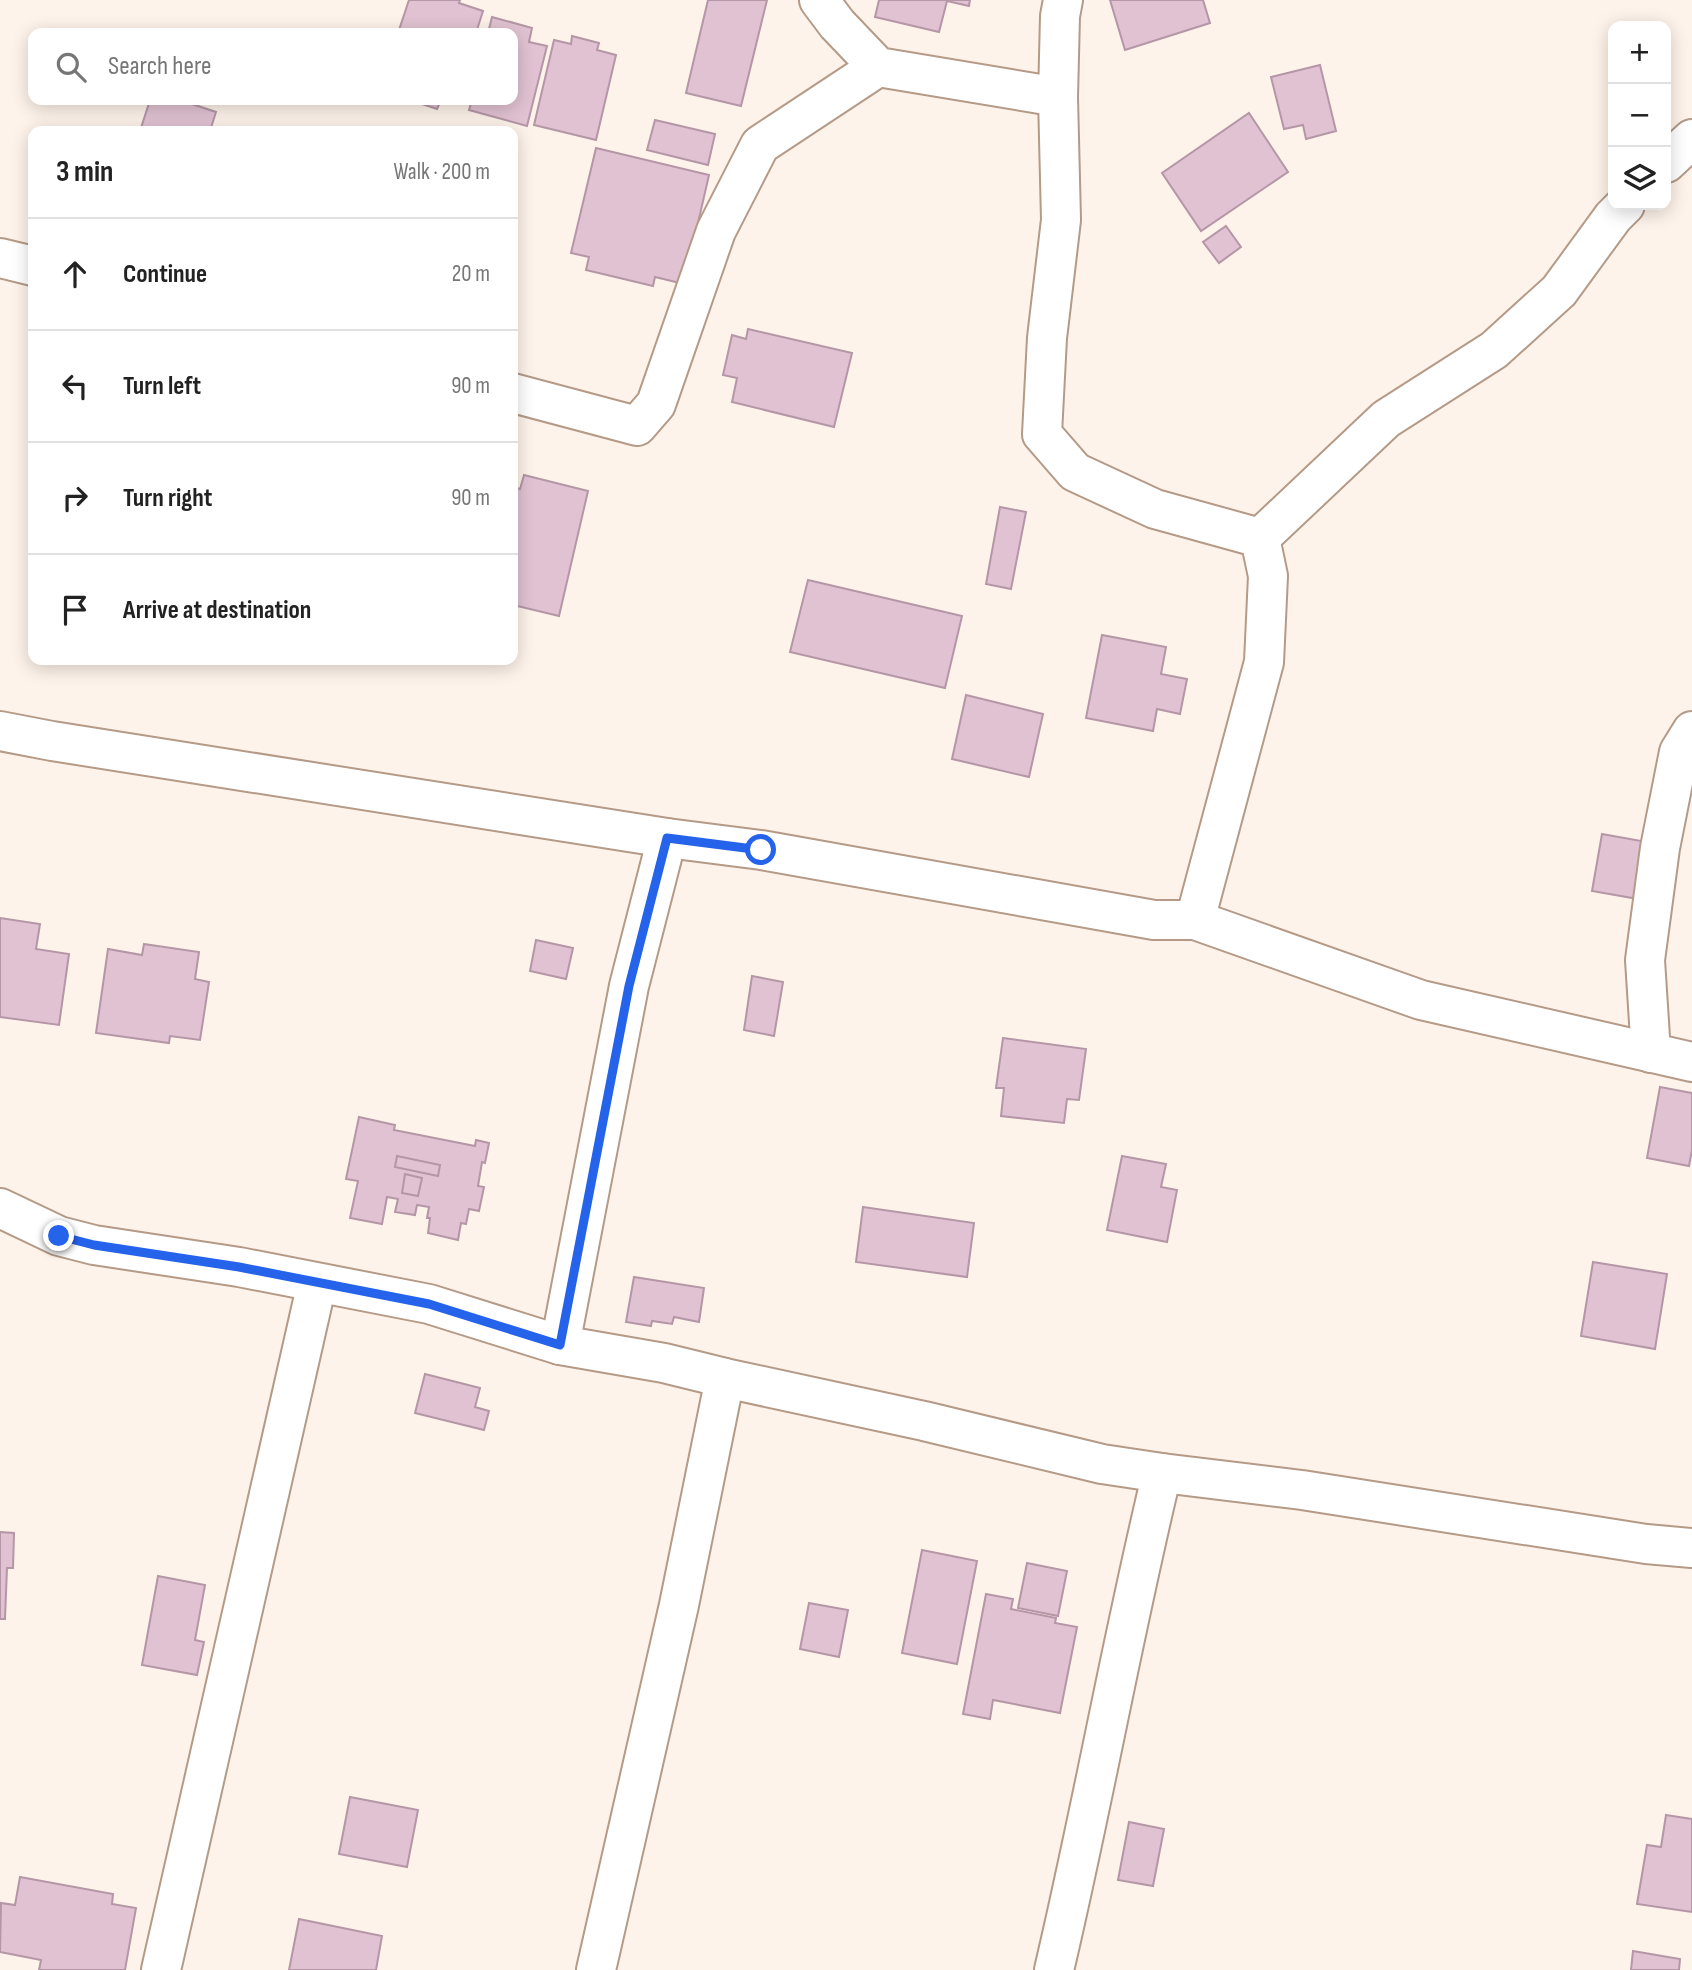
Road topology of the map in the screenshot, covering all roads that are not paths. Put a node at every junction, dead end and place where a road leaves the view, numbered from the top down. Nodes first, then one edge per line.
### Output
1 (819, 0) edge
2 (1063, 0) edge
3 (878, 67) junction
4 (1058, 97) junction
5 (1692, 139) edge
6 (1671, 158) edge
7 (1620, 210) edge
8 (0, 258) edge
9 (28, 265) edge
10 (518, 394) edge
11 (1260, 538) junction
12 (0, 731) edge
13 (1692, 731) edge
14 (667, 838) junction
15 (1195, 920) junction
16 (1651, 1053) junction
17 (1692, 1062) edge
18 (0, 1208) edge
19 (317, 1283) junction
20 (560, 1345) junction
21 (725, 1378) junction
22 (1162, 1473) junction
23 (1692, 1548) edge
24 (161, 1970) edge
25 (596, 1970) edge
26 (1054, 1970) edge

1 - 3 street
2 - 4 street
3 - 4 street
3 - 10 street
4 - 11 street
5 - 6 street
7 - 11 street
8 - 9 street
11 - 15 street
12 - 14 street
13 - 16 street
14 - 15 street
14 - 20 street
15 - 16 street
16 - 17 street
18 - 19 street
19 - 20 street
19 - 24 street
20 - 21 street
21 - 22 street
21 - 25 street
22 - 23 street
22 - 26 street

